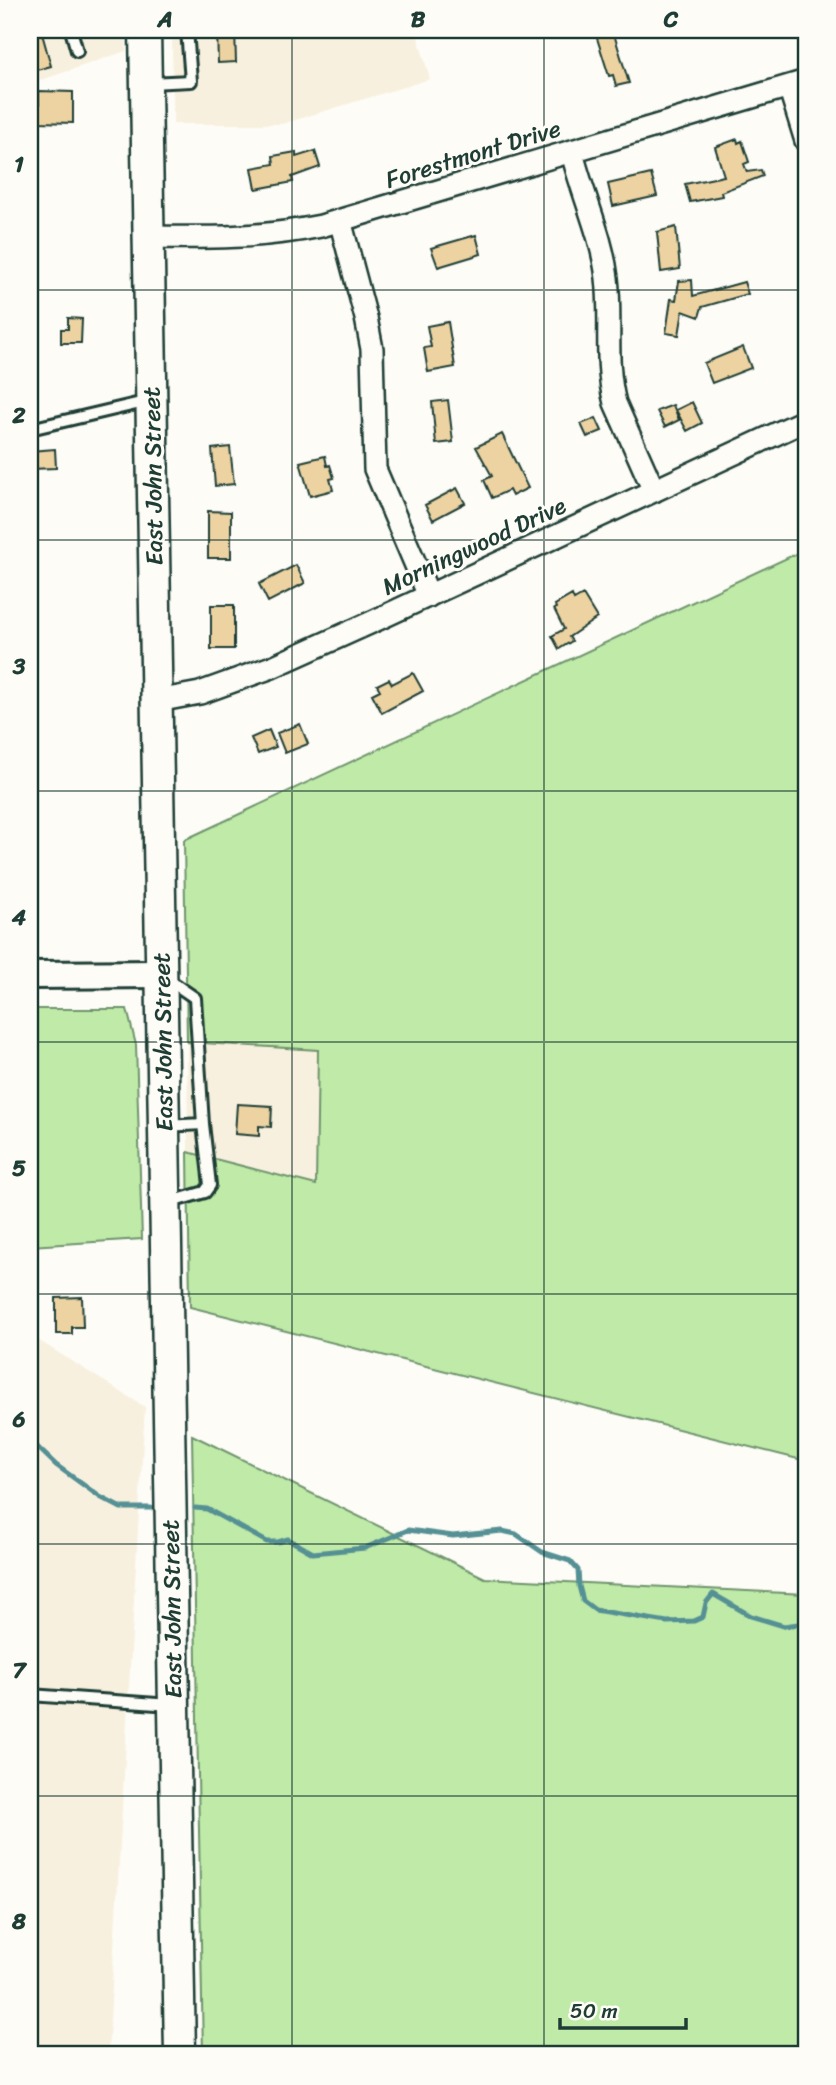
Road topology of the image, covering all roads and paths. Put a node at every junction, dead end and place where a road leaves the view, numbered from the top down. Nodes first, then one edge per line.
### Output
1 (71, 30) edge
2 (145, 30) edge
3 (187, 30) edge
4 (78, 51) dead end
5 (146, 83) junction
6 (798, 83) edge
7 (806, 141) edge
8 (572, 152) junction
9 (340, 220) junction
10 (149, 237) junction
11 (152, 400) junction
12 (806, 420) edge
13 (30, 429) edge
14 (653, 491) junction
15 (429, 596) junction
16 (157, 701) junction
17 (161, 974) junction
18 (30, 975) edge
19 (203, 1124) junction
20 (165, 1126) junction
21 (165, 1204) junction
22 (30, 1695) edge
23 (174, 1705) junction
24 (180, 2055) edge

1 - 4 lane
2 - 5 main road, East John Street
3 - 5 lane
5 - 10 main road, East John Street
6 - 7 street
6 - 8 street, Forestmont Drive
8 - 9 street, Forestmont Drive
8 - 14 street
9 - 10 street, Forestmont Drive
9 - 15 street
10 - 11 main road, East John Street
11 - 13 lane
11 - 16 main road, East John Street
12 - 14 street, Morningwood Drive
14 - 15 street, Morningwood Drive
15 - 16 street, Morningwood Drive
16 - 17 main road, East John Street
17 - 18 street
17 - 19 lane
17 - 20 main road, East John Street
19 - 20 lane
19 - 21 lane
20 - 21 main road, East John Street
21 - 23 main road, East John Street
22 - 23 lane
23 - 24 main road, East John Street

